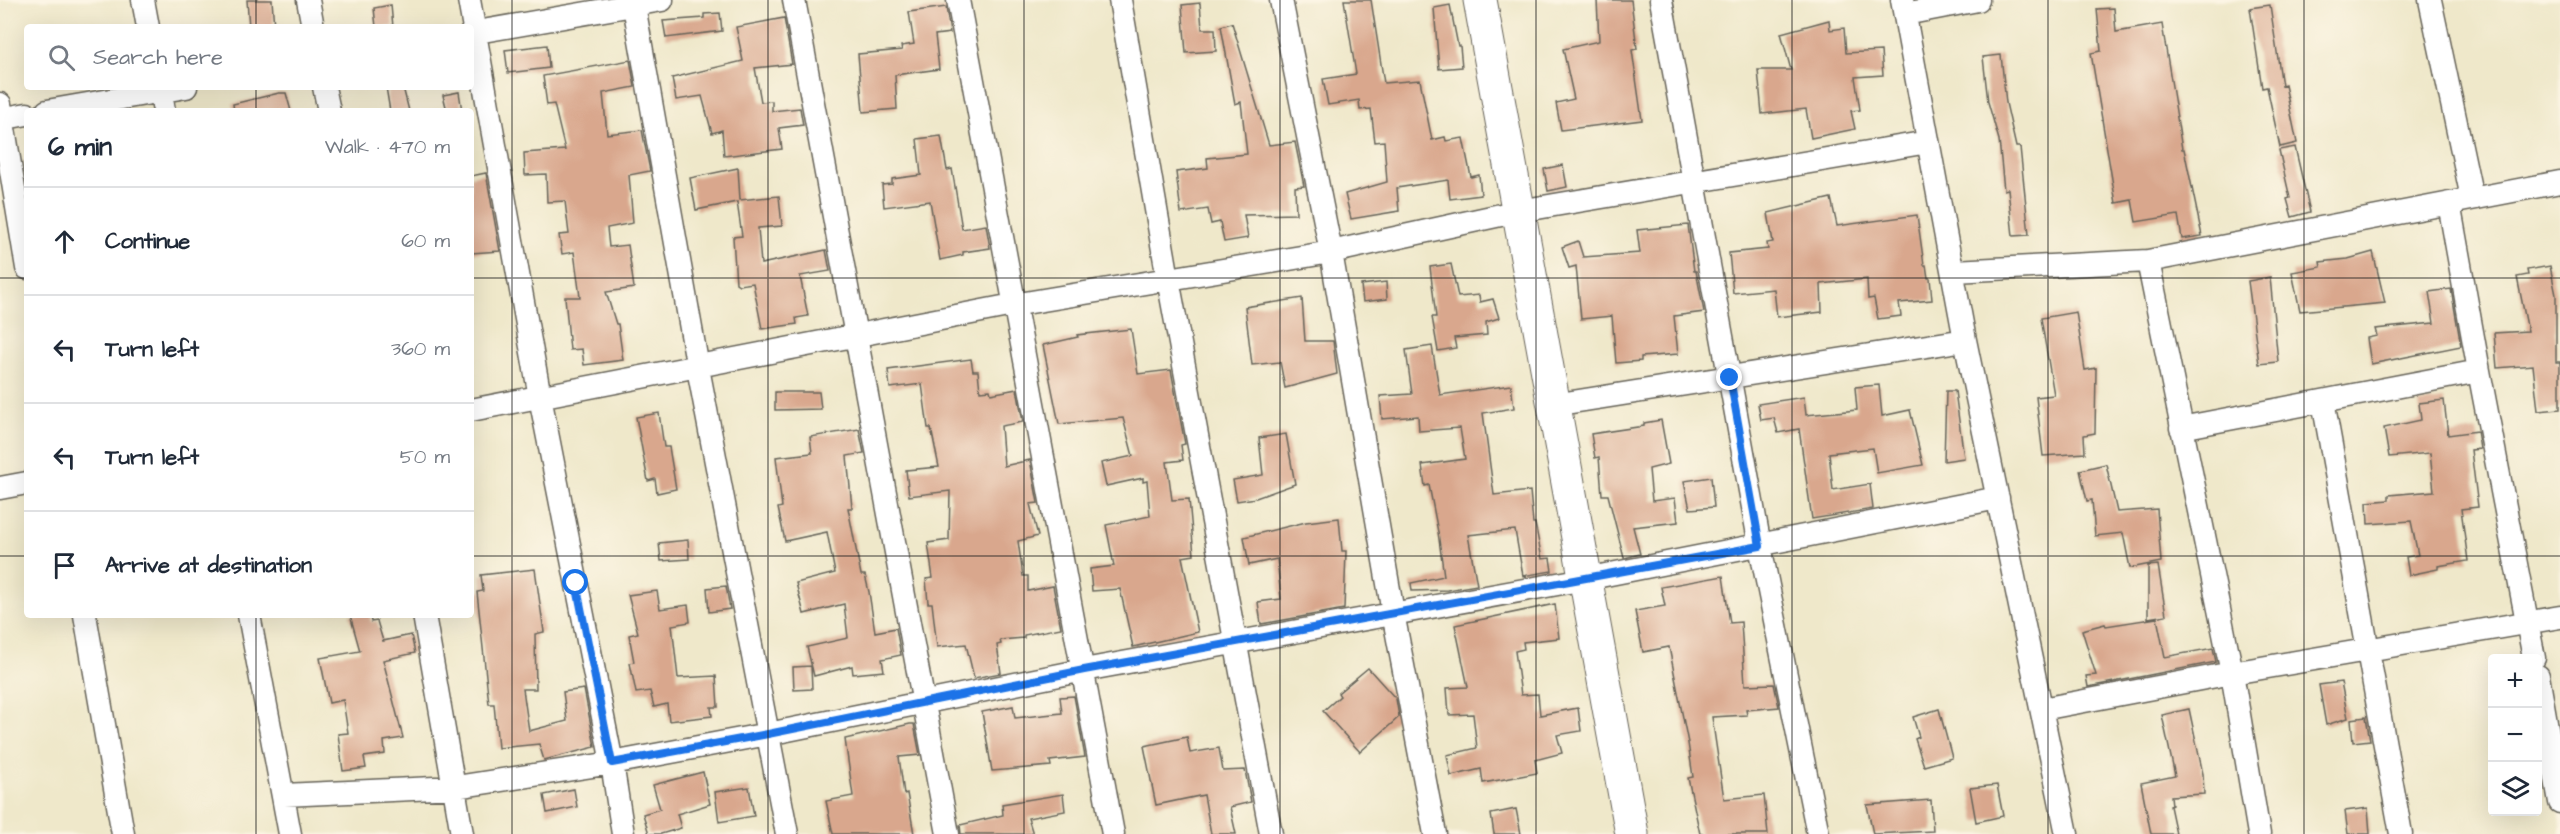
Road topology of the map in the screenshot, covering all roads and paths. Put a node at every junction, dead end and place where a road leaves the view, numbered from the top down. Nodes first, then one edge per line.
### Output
1 (143, 0) edge
2 (308, 0) edge
3 (469, 0) edge
4 (662, 0) edge
5 (794, 0) edge
6 (958, 0) edge
7 (1120, 0) edge
8 (1281, 0) edge
9 (1480, 0) edge
10 (1661, 0) edge
11 (1978, 0) edge
12 (2430, 0) edge
13 (634, 3) edge
14 (1903, 7) edge
15 (147, 24) edge
16 (312, 24) edge
17 (472, 24) edge
18 (474, 33) edge
19 (474, 38) edge
20 (178, 90) edge
21 (325, 90) edge
22 (162, 96) edge
23 (70, 108) edge
24 (328, 108) edge
25 (1, 114) edge
26 (24, 114) edge
27 (1928, 142) junction
28 (1695, 180) junction
29 (2560, 183) edge
30 (2472, 198) junction
31 (2449, 203) junction
32 (1519, 211) junction
33 (24, 250) edge
34 (1331, 252) junction
35 (2148, 261) junction
36 (1954, 271) junction
37 (1168, 279) junction
38 (1013, 305) junction
39 (855, 337) junction
40 (1965, 340) junction
41 (698, 368) junction
42 (2479, 371) junction
43 (1730, 378) junction
44 (540, 397) junction
45 (2322, 401) junction
46 (1553, 405) junction
47 (474, 410) edge
48 (2181, 428) junction
49 (24, 484) edge
50 (0, 488) edge
51 (1998, 498) junction
52 (1760, 546) junction
53 (1585, 579) junction
54 (1392, 613) junction
55 (2560, 617) edge
56 (86, 618) edge
57 (250, 618) edge
58 (425, 618) edge
59 (2528, 623) junction
60 (1237, 642) junction
61 (2370, 651) junction
62 (2533, 654) edge
63 (1084, 670) junction
64 (2232, 673) junction
65 (2542, 699) edge
66 (925, 701) junction
67 (2042, 710) junction
68 (768, 734) junction
69 (612, 763) junction
70 (456, 787) junction
71 (284, 795) junction
72 (2560, 802) edge
73 (123, 834) edge
74 (290, 834) edge
75 (462, 834) edge
76 (623, 834) edge
77 (787, 834) edge
78 (948, 834) edge
79 (1113, 834) edge
80 (1272, 834) edge
81 (1435, 834) edge
82 (1632, 834) edge
83 (1818, 834) edge
84 (2067, 834) edge
85 (2259, 834) edge
86 (2401, 834) edge

1 - 15 street
2 - 16 street
3 - 17 street
4 - 13 street
5 - 39 street
6 - 38 street
7 - 37 street
8 - 34 street
9 - 32 main road
10 - 28 street
11 - 14 street
12 - 30 street
13 - 18 street
13 - 41 street
14 - 27 street
19 - 44 street
20 - 22 street
21 - 24 street
22 - 23 street
25 - 26 street
25 - 33 street
27 - 28 street
27 - 36 street
28 - 32 street
28 - 43 street
29 - 30 street
30 - 31 street
31 - 35 street
31 - 42 street
32 - 34 street
32 - 46 main road
34 - 37 street
34 - 54 street
35 - 36 street
35 - 48 street
36 - 40 street
37 - 38 street
37 - 60 street
38 - 39 street
38 - 63 street
39 - 41 street
39 - 66 street
40 - 43 street
40 - 51 street
41 - 44 street
41 - 68 street
42 - 45 street
42 - 59 street
43 - 46 street
43 - 52 street
44 - 47 street
44 - 69 street
45 - 48 street
45 - 61 street
46 - 53 main road
48 - 64 street
49 - 50 street
51 - 52 street
51 - 67 street
52 - 53 street
52 - 83 street
53 - 54 street
53 - 82 main road
54 - 60 street
54 - 81 street
55 - 59 street
56 - 73 street
57 - 71 street
58 - 70 street
59 - 61 street
59 - 62 street
60 - 63 street
60 - 80 street
61 - 64 street
61 - 86 street
63 - 66 street
63 - 79 street
64 - 67 street
64 - 85 street
65 - 72 street
66 - 68 street
66 - 78 street
67 - 84 street
68 - 69 street
68 - 77 street
69 - 70 street
69 - 76 street
70 - 71 street
70 - 75 street
71 - 74 street

